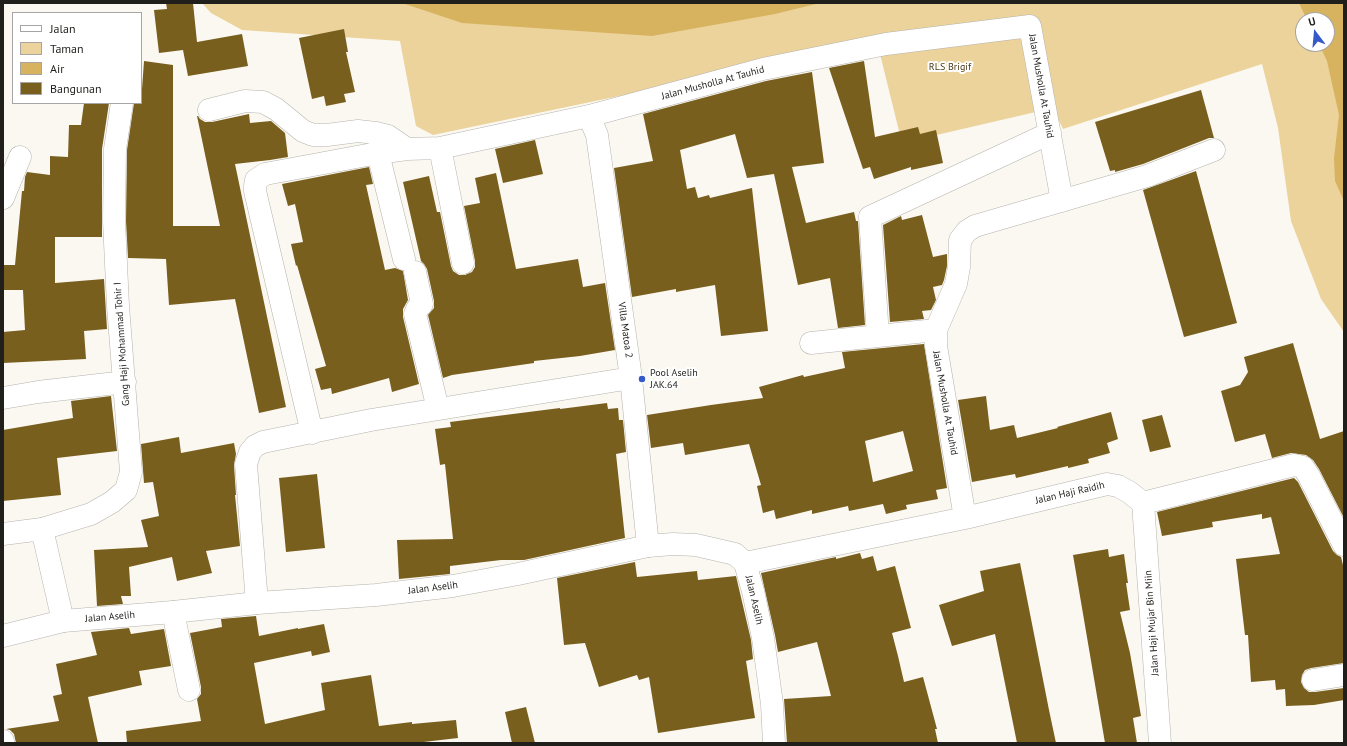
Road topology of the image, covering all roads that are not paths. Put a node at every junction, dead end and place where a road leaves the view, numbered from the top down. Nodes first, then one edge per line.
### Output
1 (122, 104) edge
2 (209, 110) dead end
3 (589, 116) junction
4 (1050, 133) junction
5 (440, 148) junction
6 (407, 149) junction
7 (1214, 150) dead end
8 (378, 153) junction
9 (20, 157) dead end
10 (3, 198) edge
11 (1062, 201) junction
12 (463, 263) dead end
13 (936, 330) junction
14 (878, 336) junction
15 (811, 343) dead end
16 (631, 378) junction
17 (125, 382) junction
18 (3, 398) edge
19 (438, 410) junction
20 (312, 433) junction
21 (1143, 503) junction
22 (965, 518) junction
23 (42, 529) junction
24 (3, 534) edge
25 (1344, 545) edge
26 (648, 546) junction
27 (745, 563) junction
28 (257, 603) junction
29 (172, 612) junction
30 (63, 621) junction
31 (3, 636) edge
32 (1344, 675) edge
33 (1313, 680) dead end
34 (189, 690) dead end
35 (774, 743) edge
36 (1160, 743) edge

1 - 17 street, Gang Haji Mohammad Tohir I
2 - 6 street
3 - 4 street, Jalan Musholla At Tauhid
3 - 5 street
3 - 16 street, Villa Matoa 2
4 - 11 street, Jalan Musholla At Tauhid
4 - 14 street
5 - 6 street
5 - 12 street
6 - 8 street
7 - 11 street
8 - 19 street
8 - 20 street
9 - 10 street
11 - 13 street, Jalan Musholla At Tauhid
13 - 14 street
13 - 22 street, Jalan Musholla At Tauhid
14 - 15 street
16 - 19 street
16 - 26 street, Villa Matoa 2
17 - 18 street
17 - 23 street, Gang Haji Mohammad Tohir I
19 - 20 street
20 - 28 street
21 - 22 street, Jalan Haji Raidih
21 - 25 street
21 - 36 street, Jalan Haji Mujar Bin Miin
22 - 27 street, Jalan Haji Raidih
23 - 24 street
23 - 30 street
26 - 27 street, Jalan Aselih
26 - 28 street, Jalan Aselih
27 - 35 street, Jalan Aselih
28 - 29 street, Jalan Aselih
29 - 30 street, Jalan Aselih
29 - 34 street
30 - 31 street, Jalan Aselih
32 - 33 street

